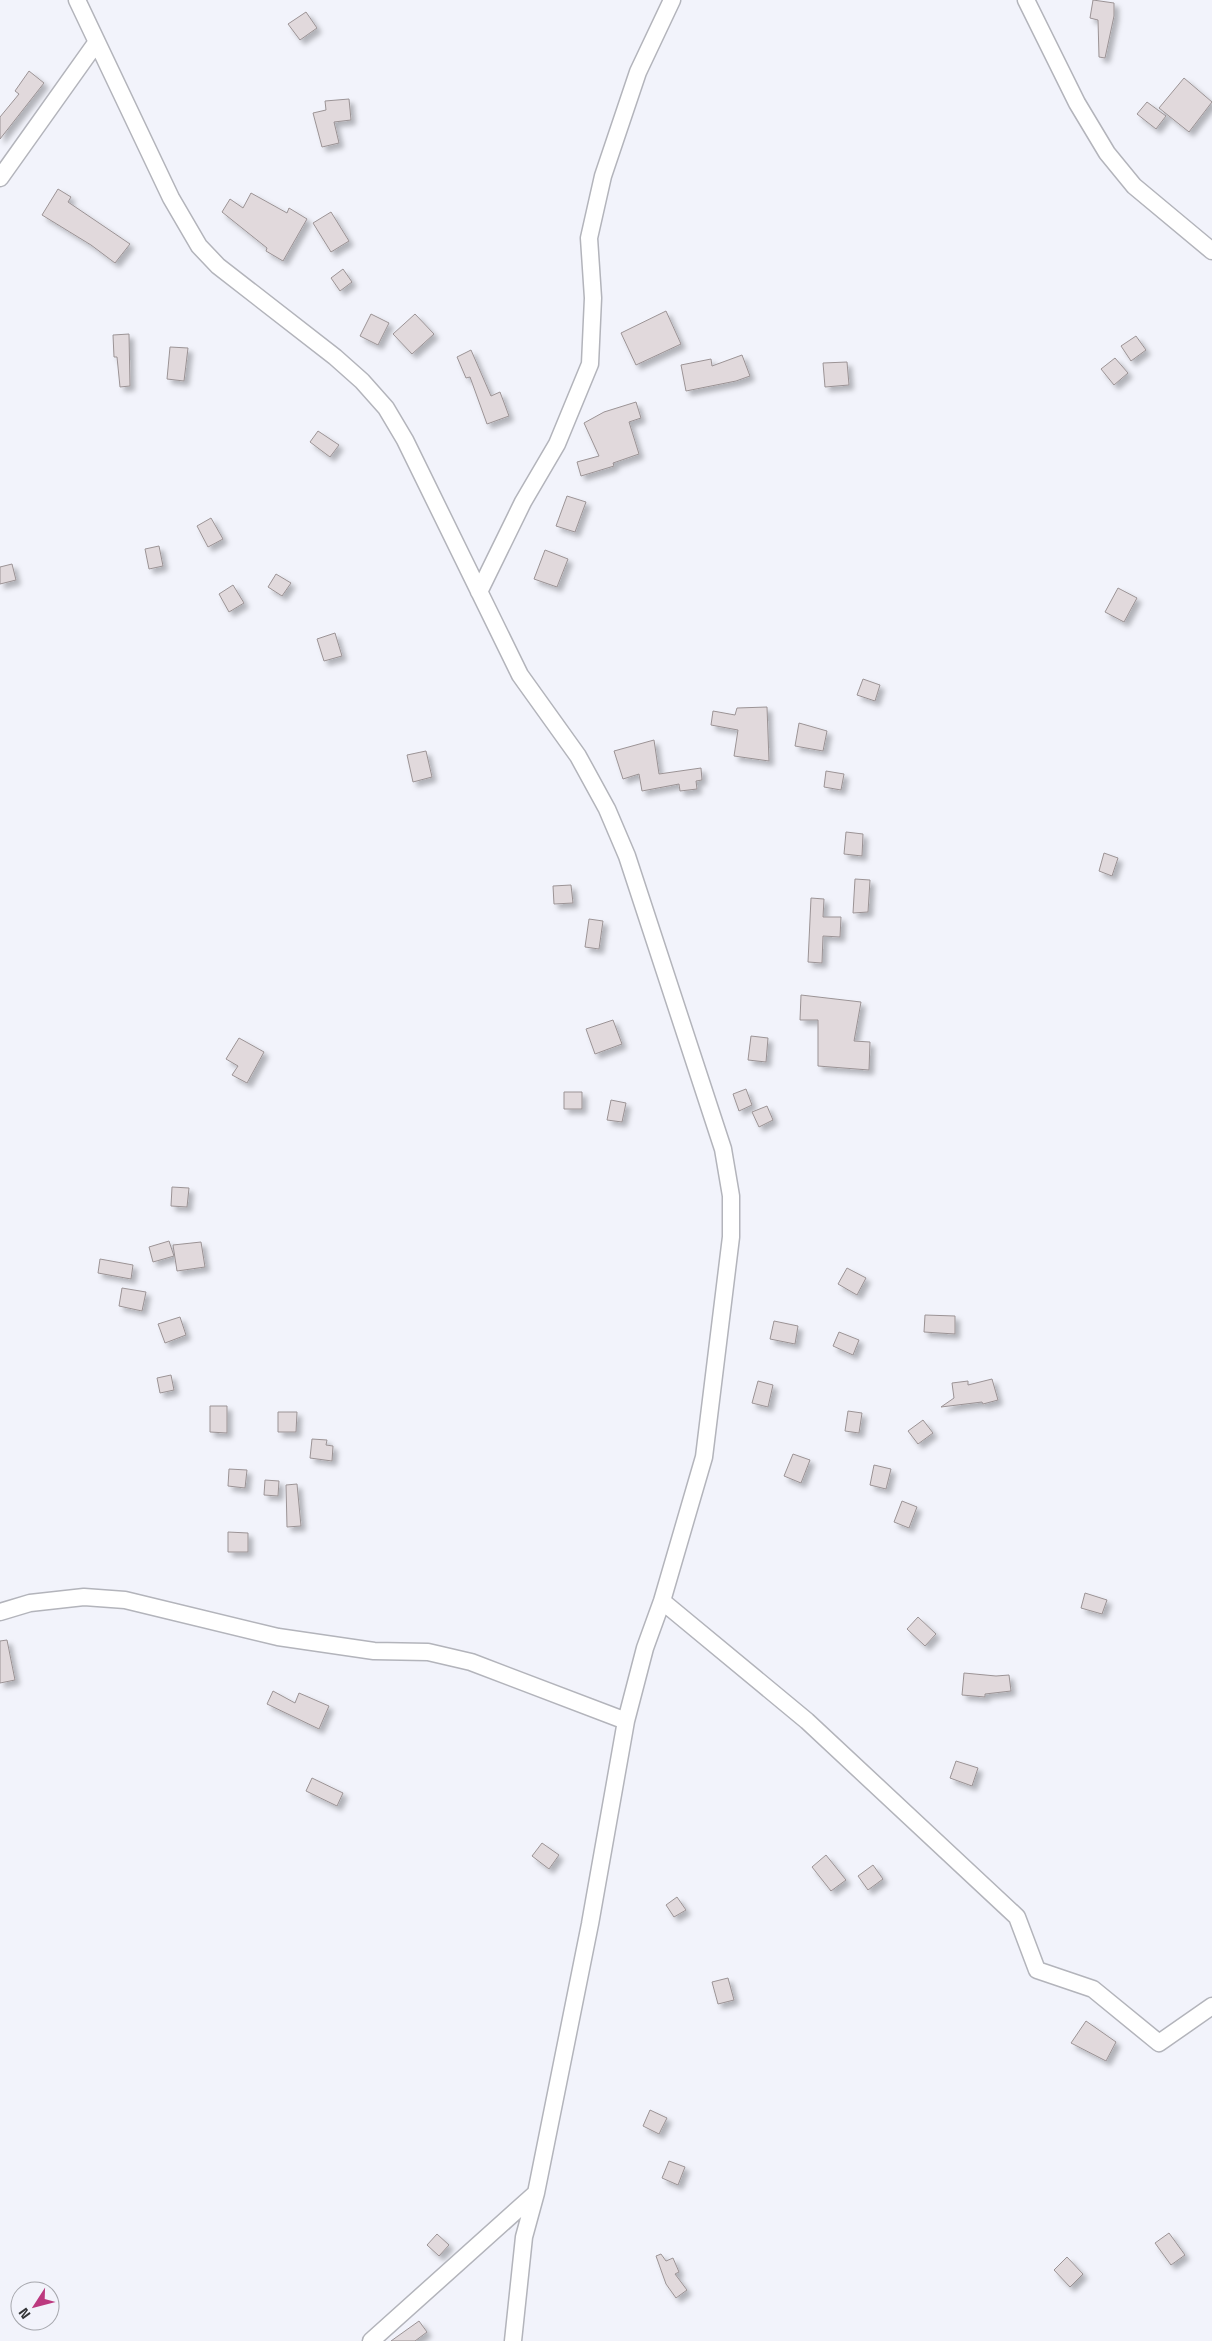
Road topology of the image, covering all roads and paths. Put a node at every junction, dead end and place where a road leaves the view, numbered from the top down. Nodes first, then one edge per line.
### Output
1 (77, 0) edge
2 (672, 0) edge
3 (1026, 0) edge
4 (96, 43) junction
5 (0, 177) edge
6 (1212, 251) edge
7 (479, 592) junction
8 (662, 1602) junction
9 (0, 1612) edge
10 (626, 1720) junction
11 (1212, 2006) edge
12 (536, 2193) junction
13 (372, 2341) edge
14 (513, 2341) edge

1 - 4 street
2 - 7 street
3 - 6 street
4 - 5 street
4 - 7 street
7 - 8 street
8 - 10 street
8 - 11 street
9 - 10 street
10 - 12 street
12 - 13 street
12 - 14 street

